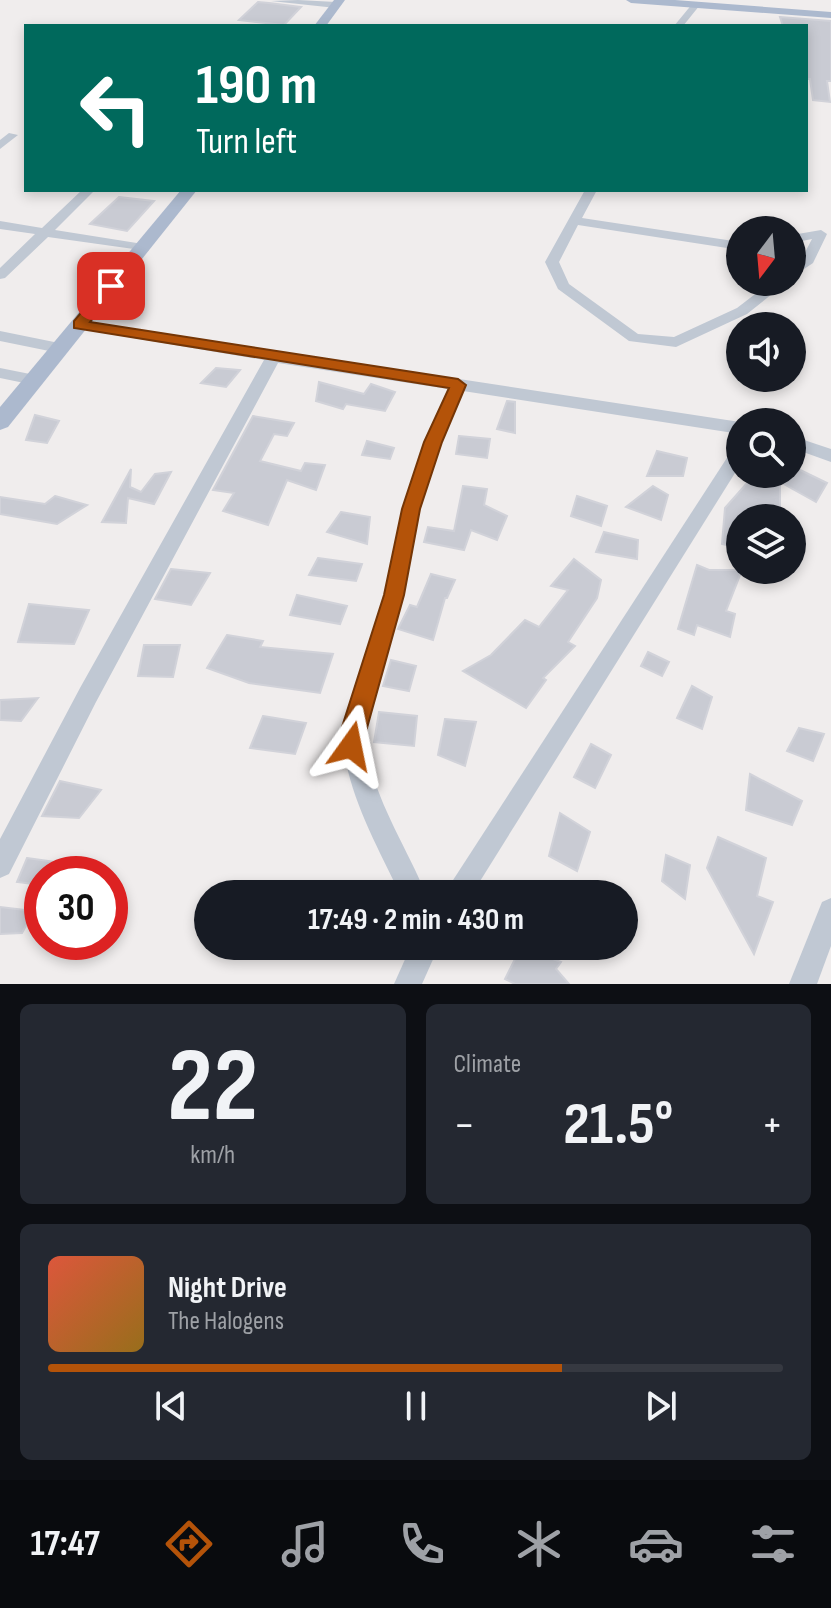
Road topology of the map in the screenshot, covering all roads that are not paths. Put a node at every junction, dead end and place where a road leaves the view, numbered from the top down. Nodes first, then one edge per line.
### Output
1 (631, 0) edge
2 (275, 1) edge
3 (338, 3) edge
4 (696, 5) junction
5 (831, 15) edge
6 (322, 24) edge
7 (680, 24) edge
8 (13, 135) dead end
9 (0, 146) edge
10 (87, 192) edge
11 (187, 192) edge
12 (590, 192) edge
13 (575, 221) junction
14 (0, 225) edge
15 (46, 232) junction
16 (806, 237) edge
17 (726, 244) edge
18 (143, 248) junction
19 (806, 262) edge
20 (0, 275) edge
21 (762, 296) edge
22 (79, 325) junction
23 (0, 336) edge
24 (59, 348) junction
25 (273, 357) junction
26 (0, 373) edge
27 (34, 380) junction
28 (458, 385) junction
29 (0, 422) edge
30 (726, 426) edge
31 (806, 447) edge
32 (831, 456) edge
33 (726, 473) edge
34 (0, 865) edge
35 (407, 880) edge
36 (466, 880) edge
37 (831, 911) edge
38 (419, 960) edge
39 (408, 984) edge
40 (803, 984) edge

1 - 4 main road
2 - 3 street
3 - 6 main road
4 - 5 main road
4 - 7 street
8 - 9 street
10 - 15 street
11 - 18 main road
12 - 13 street
13 - 17 street
13 - 21 street
14 - 15 street
15 - 18 street
15 - 20 street
16 - 19 street
18 - 22 main road
22 - 24 main road
22 - 25 street
23 - 24 street
24 - 27 main road
25 - 28 street
25 - 34 street
26 - 27 street
27 - 29 main road
28 - 30 street
28 - 35 street
31 - 32 street
33 - 36 street
37 - 40 street
38 - 39 street

